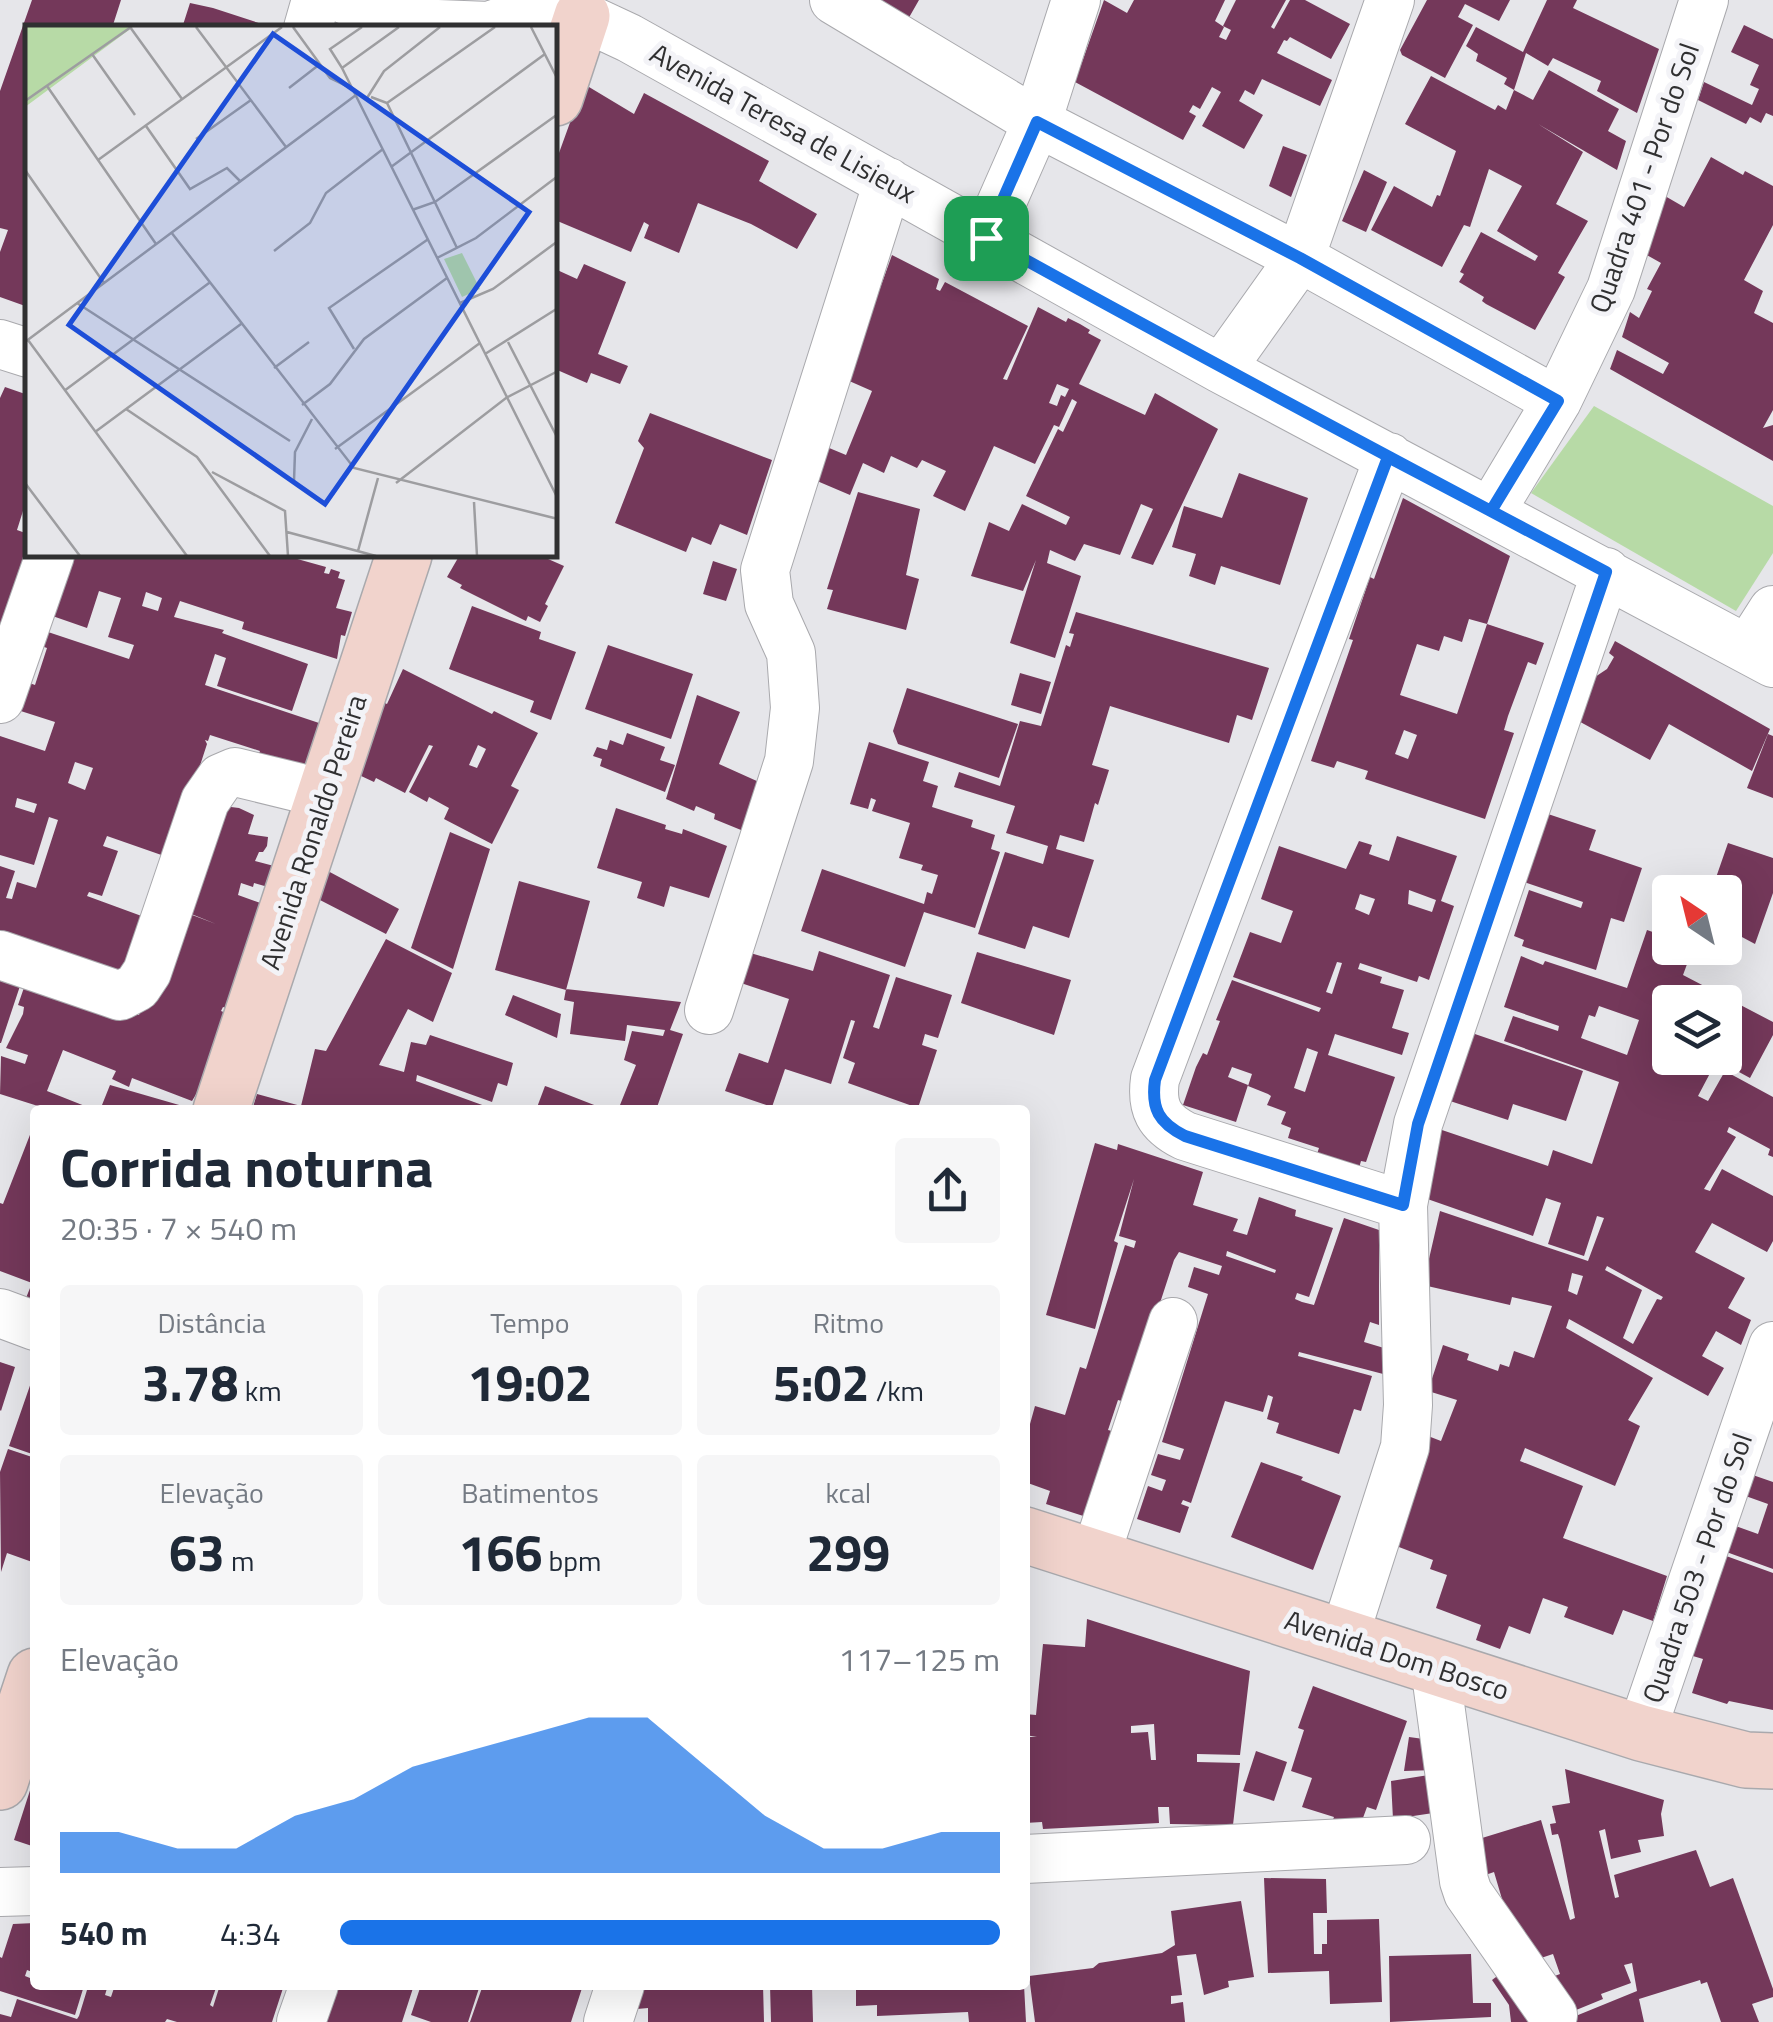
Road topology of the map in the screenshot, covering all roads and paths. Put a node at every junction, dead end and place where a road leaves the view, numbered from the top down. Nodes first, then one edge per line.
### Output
1 (316, 0) edge
2 (346, 0) edge
3 (834, 0) edge
4 (1076, 0) edge
5 (1390, 0) edge
6 (1704, 0) edge
7 (588, 9) edge
8 (309, 25) edge
9 (463, 25) edge
10 (492, 25) edge
11 (558, 90) edge
12 (1037, 122) junction
13 (888, 182) junction
14 (986, 238) junction
15 (1300, 258) junction
16 (0, 344) edge
17 (25, 352) edge
18 (1220, 369) junction
19 (1558, 401) junction
20 (1388, 457) junction
21 (1491, 511) junction
22 (49, 558) edge
23 (403, 558) edge
24 (1606, 572) junction
25 (1765, 641) edge
26 (0, 699) edge
27 (326, 794) junction
28 (0, 954) edge
29 (708, 1010) dead end
30 (224, 1105) edge
31 (1403, 1205) junction
32 (0, 1313) edge
33 (1172, 1322) dead end
34 (30, 1324) edge
35 (1773, 1346) edge
36 (1030, 1536) edge
37 (1094, 1557) junction
38 (1344, 1638) junction
39 (1435, 1667) junction
40 (19, 1699) edge
41 (1641, 1733) junction
42 (1773, 1761) edge
43 (0, 1782) edge
44 (1406, 1840) dead end
45 (1030, 1860) edge
46 (30, 1891) edge
47 (0, 1892) edge
48 (312, 1990) edge
49 (618, 1990) edge
50 (1553, 2015) dead end
51 (301, 2022) edge
52 (608, 2022) edge

1 - 8 street
2 - 9 street
3 - 12 street
4 - 12 street
5 - 15 street
6 - 19 street, Quadra 401 - Por do Sol
7 - 10 street
7 - 11 street
7 - 13 street, Avenida Teresa de Lisieux
12 - 14 street
12 - 15 street
13 - 14 street, Avenida Teresa de Lisieux
13 - 29 street
14 - 18 street, Avenida Teresa de Lisieux
15 - 18 street
15 - 19 street
16 - 17 street
18 - 20 street, Avenida Teresa de Lisieux
19 - 21 street, Quadra 401 - Por do Sol
20 - 21 street, Avenida Teresa de Lisieux
20 - 31 street
21 - 24 street, Avenida Teresa de Lisieux
22 - 26 street
23 - 27 street, Avenida Ronaldo Pereira
24 - 25 street, Avenida Teresa de Lisieux
24 - 31 street
27 - 28 street
27 - 30 street, Avenida Ronaldo Pereira
31 - 38 street
32 - 34 street
33 - 37 street
35 - 41 street, Quadra 503 - Por do Sol
36 - 37 street, Avenida Dom Bosco
37 - 38 street, Avenida Dom Bosco
38 - 39 street, Avenida Dom Bosco
39 - 41 street, Avenida Dom Bosco
39 - 50 street
40 - 43 street
41 - 42 street, Avenida Dom Bosco
44 - 45 street
46 - 47 street
48 - 51 street
49 - 52 street

